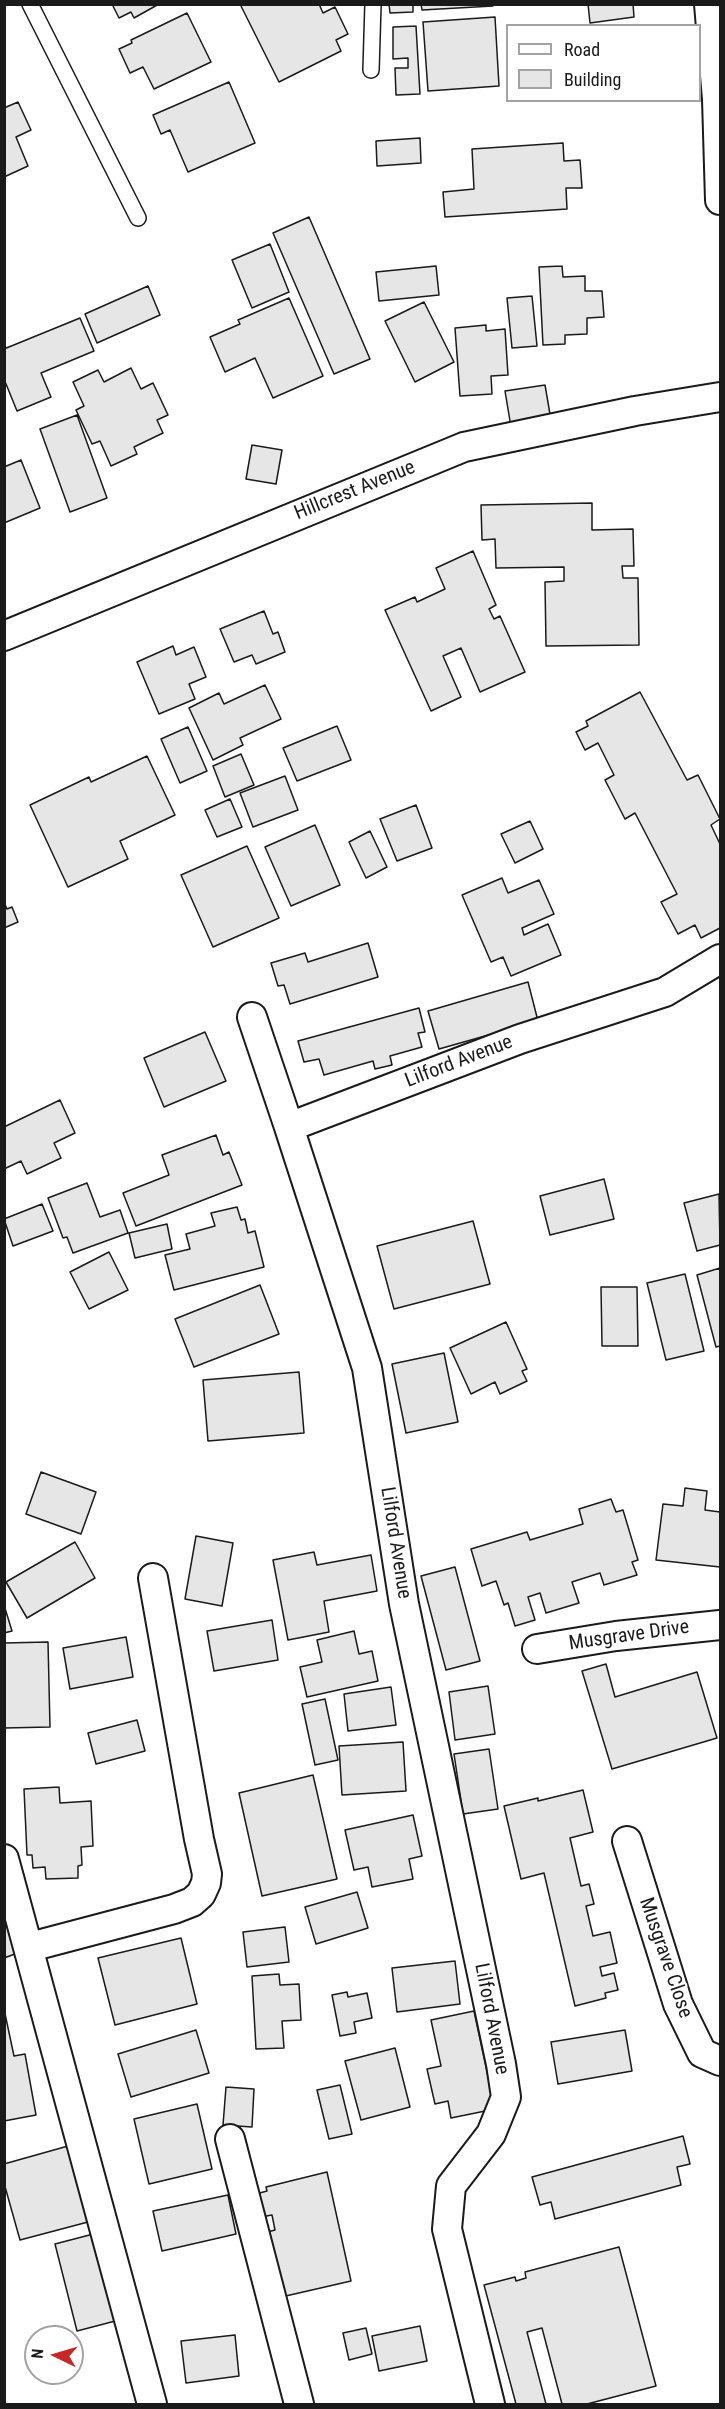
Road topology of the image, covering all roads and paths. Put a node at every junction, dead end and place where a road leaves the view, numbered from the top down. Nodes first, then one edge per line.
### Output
1 (30, 4) edge
2 (373, 4) edge
3 (709, 4) edge
4 (371, 70) dead end
5 (718, 98) edge
6 (720, 200) edge
7 (138, 218) dead end
8 (720, 397) edge
9 (4, 636) edge
10 (720, 959) edge
11 (252, 1017) dead end
12 (290, 1126) junction
13 (153, 1578) dead end
14 (720, 1625) edge
15 (537, 1649) dead end
16 (627, 1841) dead end
17 (4, 1859) edge
18 (30, 1947) junction
19 (720, 2061) edge
20 (230, 2139) dead end
21 (152, 2404) edge
22 (299, 2404) edge
23 (490, 2404) edge

1 - 7 lane
2 - 4 lane
3 - 5 street
5 - 6 street
8 - 9 street, Hillcrest Avenue
10 - 12 street, Lilford Avenue
11 - 12 street
12 - 23 street, Lilford Avenue
13 - 18 street
14 - 15 street, Musgrave Drive
16 - 19 street, Musgrave Close
17 - 18 street
18 - 21 street
20 - 22 street

